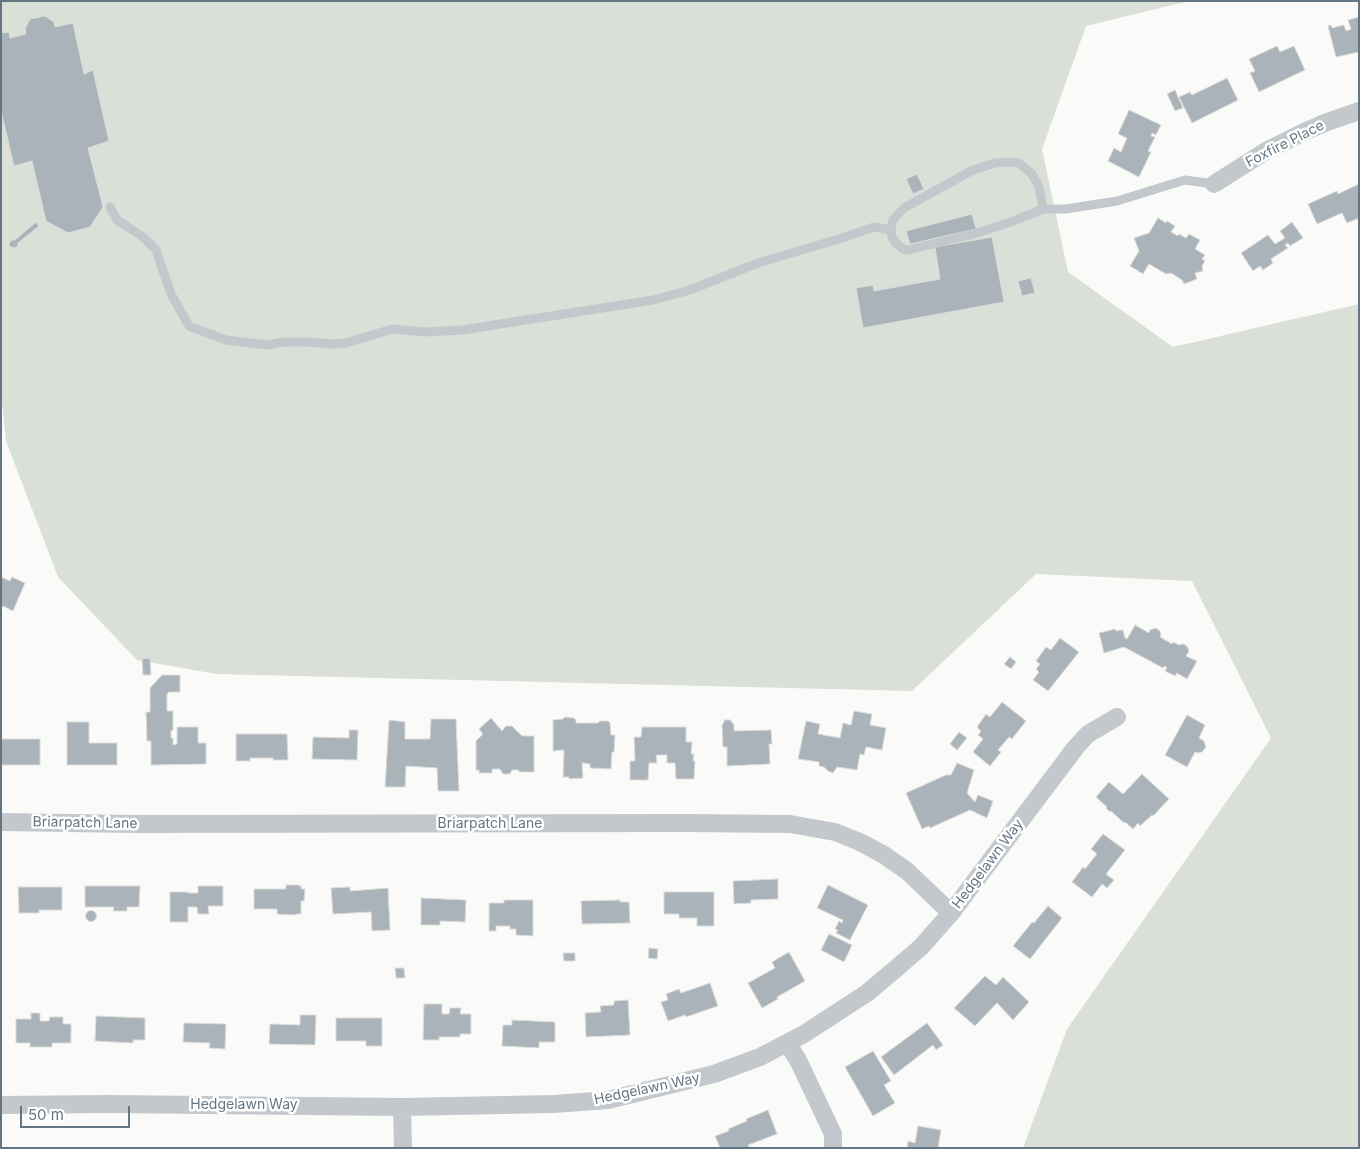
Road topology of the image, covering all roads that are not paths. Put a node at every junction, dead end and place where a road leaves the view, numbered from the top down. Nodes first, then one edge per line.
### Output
1 (1359, 111) edge
2 (1214, 184) joint
3 (110, 207) dead end
4 (1043, 209) junction
5 (891, 230) junction
6 (1117, 717) dead end
7 (1, 822) edge
8 (951, 913) junction
9 (787, 1043) junction
10 (1, 1105) edge
11 (402, 1106) junction
12 (403, 1148) edge
13 (833, 1148) edge

1 - 2 street, Foxfire Place
2 - 4 lane
3 - 5 lane
4 - 5 lane
4 - 5 lane
6 - 8 street, Hedgelawn Way
7 - 8 street, Briarpatch Lane
8 - 9 street, Hedgelawn Way
9 - 11 street, Hedgelawn Way
9 - 13 street
10 - 11 street, Hedgelawn Way
11 - 12 street

